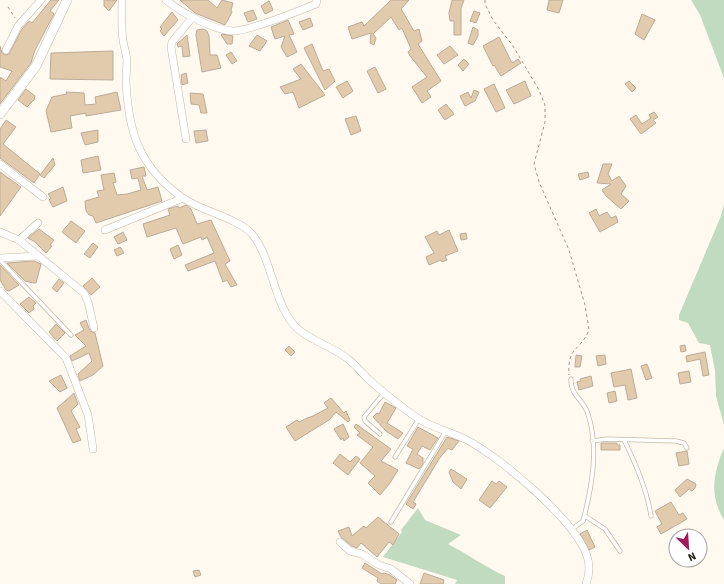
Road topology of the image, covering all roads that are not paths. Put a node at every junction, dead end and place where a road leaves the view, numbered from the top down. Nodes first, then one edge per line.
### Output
1 (41, 0) edge
2 (67, 0) edge
3 (122, 0) edge
4 (166, 0) edge
5 (317, 0) edge
6 (192, 18) junction
7 (6, 50) dead end
8 (0, 114) edge
9 (186, 139) dead end
10 (0, 164) edge
11 (43, 197) dead end
12 (184, 198) junction
13 (38, 223) dead end
14 (105, 230) dead end
15 (0, 232) edge
16 (19, 240) junction
17 (38, 256) junction
18 (0, 259) edge
19 (0, 291) edge
20 (94, 328) dead end
21 (71, 335) dead end
22 (571, 379) road end
23 (385, 392) junction
24 (419, 419) junction
25 (446, 431) junction
26 (380, 434) dead end
27 (624, 440) junction
28 (592, 441) junction
29 (687, 448) dead end
30 (93, 449) dead end
31 (396, 457) dead end
32 (585, 516) junction
33 (651, 516) dead end
34 (391, 522) dead end
35 (572, 529) junction
36 (340, 542) dead end
37 (620, 551) dead end
38 (410, 584) edge
39 (586, 584) edge

1 - 7 street
2 - 8 street
3 - 12 street
4 - 6 street
5 - 6 street
6 - 9 street
10 - 11 street
12 - 14 street
12 - 23 street
13 - 16 street
15 - 16 street
16 - 17 street
17 - 18 street
17 - 20 street
18 - 21 lane
19 - 30 street
22 - 28 lane
23 - 24 street
23 - 26 lane
24 - 25 street
24 - 31 lane
25 - 34 lane
25 - 35 street
27 - 28 lane
27 - 29 lane
27 - 33 lane
28 - 32 lane
32 - 35 lane
32 - 37 lane
35 - 39 street
36 - 38 street

